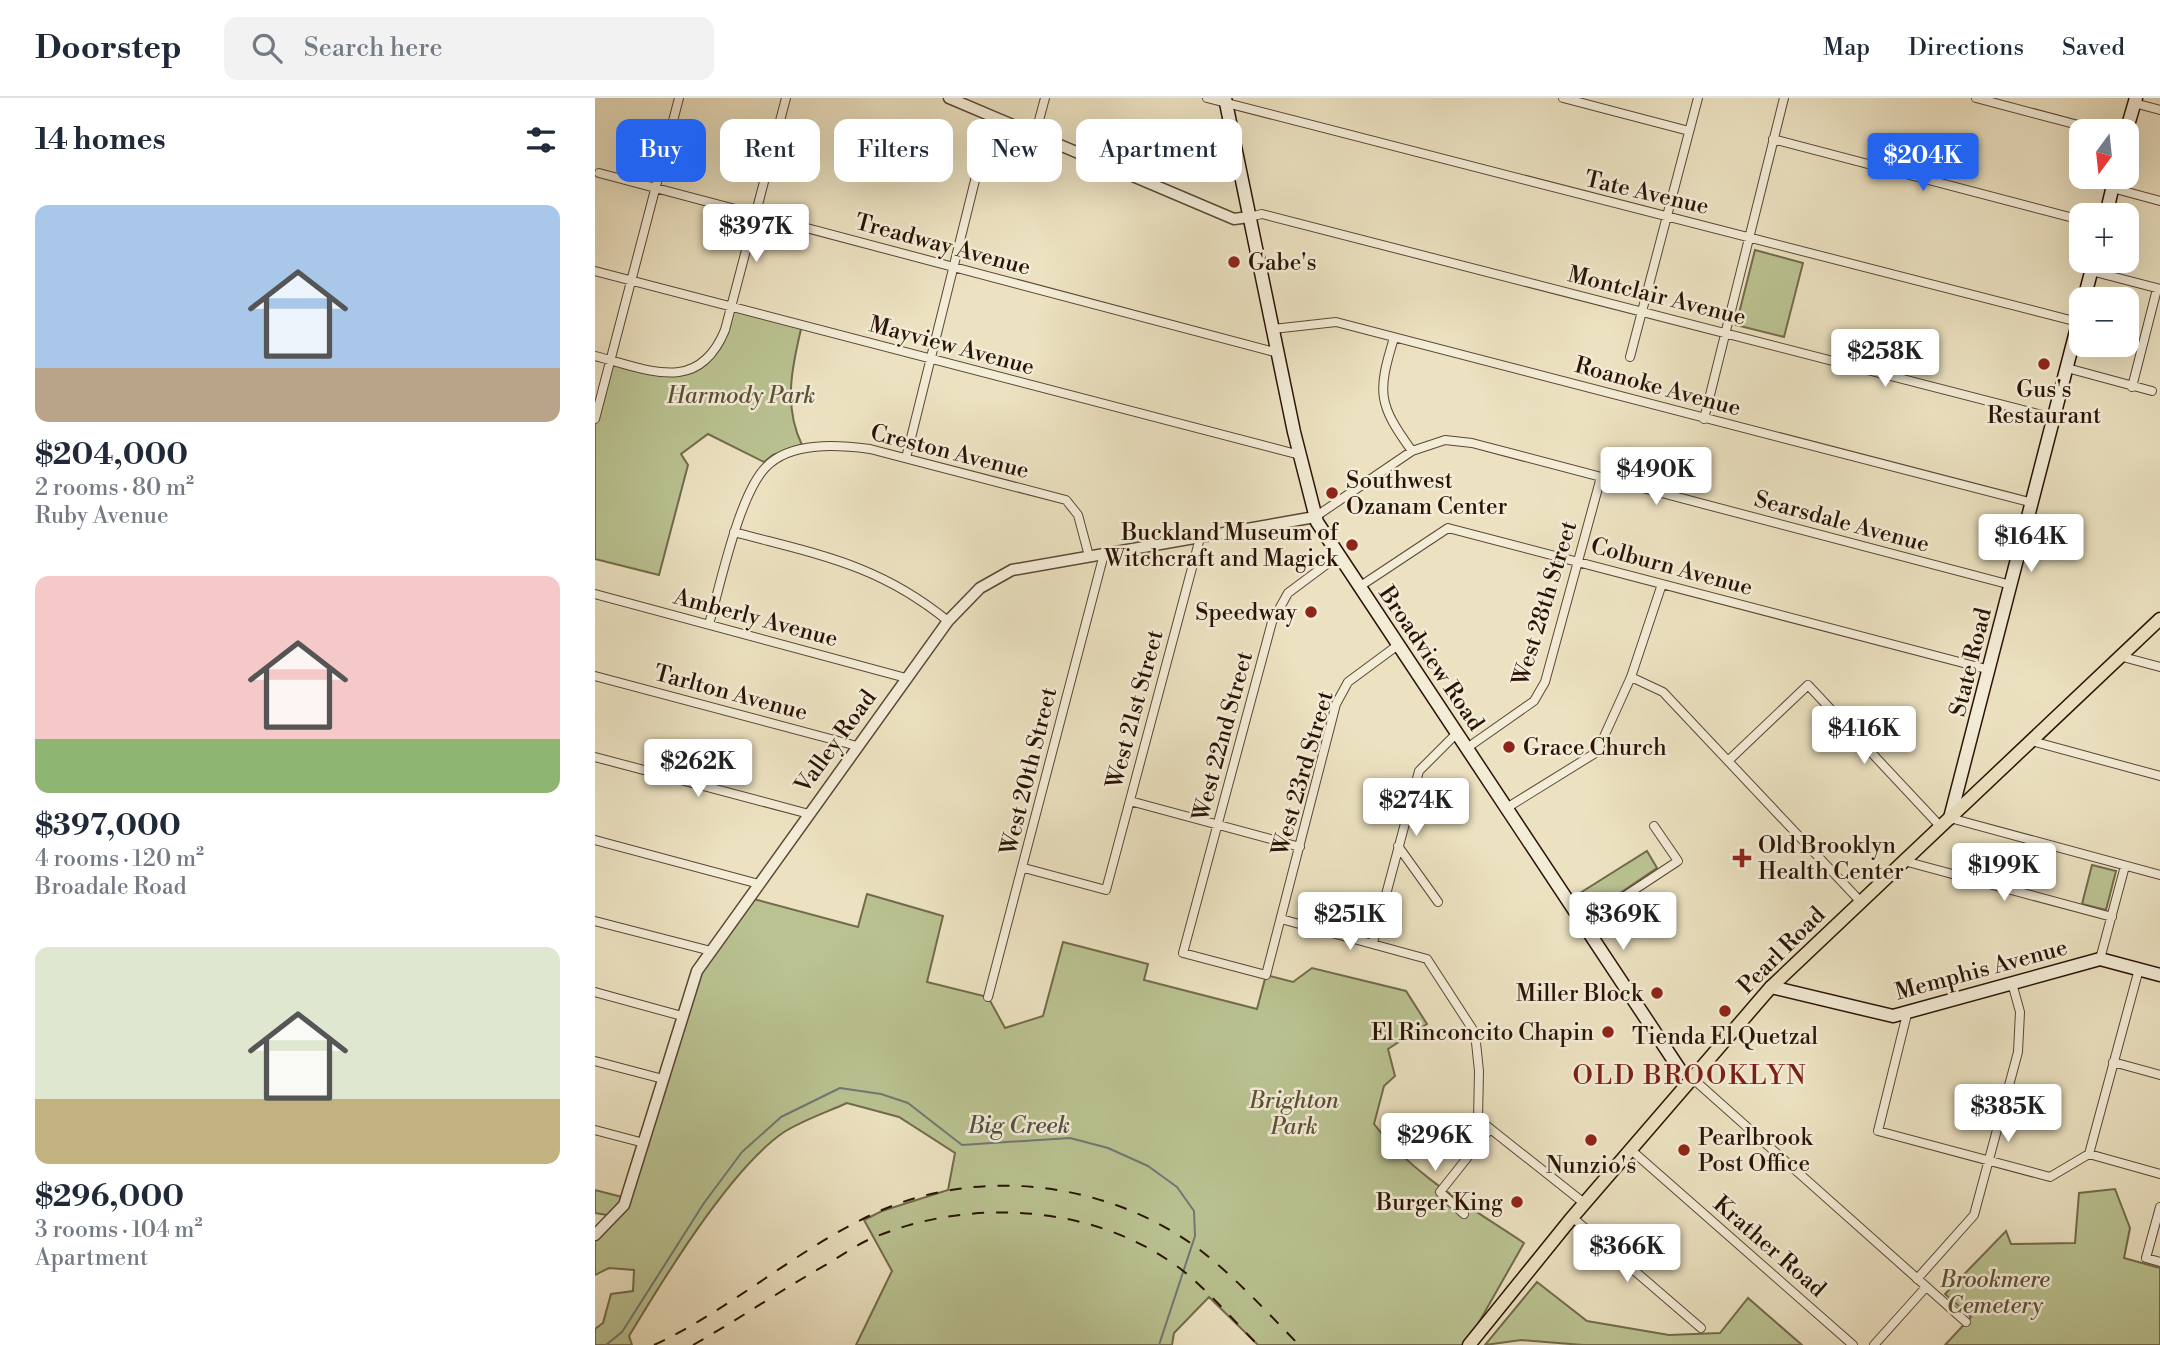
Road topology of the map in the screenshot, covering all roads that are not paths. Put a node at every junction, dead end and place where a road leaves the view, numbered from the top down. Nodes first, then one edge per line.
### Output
1 (679, 98) edge
2 (786, 98) edge
3 (949, 98) edge
4 (1045, 98) edge
5 (1207, 98) edge
6 (1563, 98) edge
7 (1698, 98) edge
8 (1784, 98) edge
9 (1976, 98) edge
10 (1226, 101) edge
11 (2135, 101) edge
12 (2160, 110) edge
13 (991, 116) junction
14 (998, 119) edge
15 (1039, 119) edge
16 (2130, 119) edge
17 (2069, 123) edge
18 (1689, 131) junction
19 (1773, 139) junction
20 (1062, 146) edge
21 (599, 173) dead end
22 (656, 188) junction
23 (2131, 189) edge
24 (2160, 201) edge
25 (754, 215) junction
26 (1249, 217) junction
27 (2069, 217) edge
28 (1667, 219) junction
29 (1749, 237) junction
30 (955, 266) junction
31 (595, 271) edge
32 (2112, 273) edge
33 (632, 280) junction
34 (2159, 289) edge
35 (730, 305) junction
36 (1642, 312) junction
37 (2069, 314) edge
38 (1273, 329) junction
39 (1723, 332) junction
40 (1394, 338) junction
41 (1278, 353) junction
42 (595, 356) edge
43 (1630, 357) dead end
44 (2070, 357) edge
45 (612, 360) junction
46 (932, 360) junction
47 (2067, 368) junction
48 (2132, 387) junction
49 (2152, 391) dead end
50 (2054, 418) junction
51 (595, 419) edge
52 (1704, 419) junction
53 (1412, 451) junction
54 (1300, 455) junction
55 (906, 458) junction
56 (1601, 477) junction
57 (2033, 503) junction
58 (1315, 517) junction
59 (734, 532) junction
60 (1200, 538) junction
61 (1104, 554) junction
62 (1339, 555) junction
63 (1089, 556) junction
64 (1577, 561) junction
65 (1662, 584) junction
66 (2011, 585) junction
67 (1359, 587) junction
68 (595, 594) edge
69 (2160, 619) edge
70 (948, 621) junction
71 (709, 624) junction
72 (1398, 645) junction
73 (2119, 656) junction
74 (2160, 667) edge
75 (1990, 670) junction
76 (595, 676) edge
77 (1631, 677) junction
78 (906, 678) junction
79 (1457, 733) junction
80 (2032, 741) junction
81 (857, 746) junction
82 (1467, 748) junction
83 (595, 757) edge
84 (1729, 760) junction
85 (2160, 776) edge
86 (1130, 801) junction
87 (1505, 809) junction
88 (809, 814) junction
89 (1945, 822) junction
90 (1218, 825) junction
91 (1654, 826) dead end
92 (595, 840) edge
93 (1398, 846) junction
94 (1300, 847) junction
95 (1903, 861) junction
96 (2125, 866) junction
97 (1024, 867) junction
98 (2160, 875) edge
99 (759, 884) junction
100 (1860, 901) junction
101 (1438, 902) dead end
102 (2112, 917) junction
103 (1281, 919) junction
104 (595, 920) edge
105 (1584, 923) junction
106 (1373, 943) junction
107 (711, 951) junction
108 (2100, 959) junction
109 (2139, 969) junction
110 (1266, 975) joint
111 (2160, 975) edge
112 (2012, 983) junction
113 (1771, 987) junction
114 (595, 992) edge
115 (988, 997) dead end
116 (1907, 1014) junction
117 (682, 1016) junction
118 (595, 1061) edge
119 (2113, 1062) junction
120 (2160, 1075) edge
121 (1692, 1078) junction
122 (663, 1079) junction
123 (1490, 1129) junction
124 (595, 1130) edge
125 (644, 1143) junction
126 (1630, 1149) junction
127 (2089, 1154) junction
128 (1988, 1160) junction
129 (2160, 1174) edge
130 (1584, 1203) junction
131 (2160, 1207) edge
132 (1464, 1214) dead end
133 (1572, 1217) junction
134 (595, 1235) edge
135 (2160, 1262) edge
136 (1917, 1279) junction
137 (1926, 1287) junction
138 (1966, 1322) dead end
139 (1701, 1328) dead end
140 (1469, 1345) edge
141 (1853, 1345) edge
142 (1874, 1345) edge

1 - 22 street
2 - 25 street
3 - 13 street
4 - 15 street
5 - 10 street, Tate Avenue
6 - 18 street
7 - 18 street
8 - 19 street
9 - 17 street
10 - 26 main road, Broadview Road
10 - 28 street, Tate Avenue
11 - 12 street
11 - 16 main road
13 - 14 street
13 - 30 street
18 - 28 street
19 - 27 street
19 - 29 street
20 - 26 street
21 - 22 street, Treadway Avenue
22 - 25 street, Treadway Avenue
22 - 33 street
23 - 24 street
25 - 30 street, Treadway Avenue
25 - 35 street
26 - 36 street, Montclair Avenue
26 - 38 main road, Broadview Road
28 - 29 street, Tate Avenue
28 - 36 street
29 - 37 street, Tate Avenue
29 - 39 street
30 - 41 street, Treadway Avenue
30 - 46 street
31 - 33 street, Mayview Avenue
32 - 34 street
33 - 35 street, Mayview Avenue
33 - 45 street
34 - 48 street
35 - 45 street
35 - 46 street, Mayview Avenue
36 - 39 street, Montclair Avenue
36 - 43 street
38 - 40 street, Roanoke Avenue
38 - 41 main road, Broadview Road
39 - 50 street, Montclair Avenue
39 - 52 street
40 - 52 street, Roanoke Avenue
40 - 53 street
41 - 54 main road, Broadview Road
42 - 45 street
44 - 47 main road, State Road
45 - 51 street
46 - 54 street, Mayview Avenue
46 - 55 street
47 - 48 street
47 - 50 main road, State Road
48 - 49 street
50 - 57 main road, State Road
52 - 57 street, Roanoke Avenue
53 - 56 street, Searsdale Avenue
53 - 58 street, Searsdale Avenue
54 - 58 main road, Broadview Road
55 - 59 street, Creston Avenue
55 - 63 street, Creston Avenue
56 - 64 street, West 28th Street
56 - 66 street, Searsdale Avenue
57 - 66 main road, State Road
58 - 60 street, Valley Road
58 - 62 main road, Broadview Road
59 - 70 street
59 - 71 street
60 - 61 street, Valley Road
60 - 86 street, West 21st Street
61 - 63 street, Valley Road
61 - 97 street, West 20th Street
62 - 67 main road, Broadview Road
62 - 90 street, West 22nd Street
63 - 70 street, Valley Road
64 - 65 street, Colburn Avenue
64 - 67 street, Colburn Avenue
64 - 82 street, West 28th Street
65 - 75 street, Colburn Avenue
65 - 77 street
66 - 75 main road, State Road
67 - 72 main road, Broadview Road
68 - 71 street, Amberly Avenue
69 - 73 main road, Pearl Road
70 - 78 street, Valley Road
71 - 78 street, Amberly Avenue
72 - 79 main road, Broadview Road
72 - 94 street, West 23rd Street
73 - 74 street
73 - 80 main road, Pearl Road
75 - 89 main road, State Road
76 - 81 street, Tarlton Avenue
77 - 84 street
77 - 87 street
78 - 81 street, Valley Road
79 - 82 main road, Broadview Road
79 - 93 street
80 - 85 street
80 - 89 main road, Pearl Road
81 - 88 street, Valley Road
82 - 87 main road, Broadview Road
83 - 88 street
84 - 89 street
84 - 100 street
86 - 90 street
86 - 97 street, West 21st Street
87 - 105 main road, Broadview Road
88 - 99 street, Valley Road
89 - 95 main road, Pearl Road
89 - 96 street
90 - 94 street
90 - 110 street, West 22nd Street
91 - 105 street
92 - 99 street
93 - 101 street
93 - 106 street
94 - 103 street, West 23rd Street
95 - 100 main road, Pearl Road
95 - 102 street
96 - 98 street
96 - 102 street
97 - 115 street, West 20th Street
99 - 107 street, Valley Road
100 - 113 main road, Pearl Road
102 - 108 street
103 - 106 street
103 - 110 street, West 23rd Street
104 - 107 street
105 - 121 main road, Broadview Road
106 - 123 street
107 - 117 street, Valley Road
108 - 109 main road, Memphis Avenue
108 - 112 main road, Memphis Avenue
109 - 111 main road, Memphis Avenue
109 - 119 street
112 - 116 main road, Memphis Avenue
112 - 128 street
113 - 116 main road, Memphis Avenue
113 - 121 main road, Pearl Road
114 - 117 street
116 - 128 street
117 - 122 street, Valley Road
118 - 122 street
119 - 120 street
119 - 127 street
121 - 126 main road, Pearl Road
121 - 136 street, Broadview Road
122 - 125 street, Valley Road
123 - 130 street
123 - 132 street
124 - 125 street
125 - 134 street, Valley Road
126 - 130 main road, Pearl Road
126 - 141 street, Krather Road
127 - 128 street
127 - 129 street
128 - 136 street
130 - 133 main road, Pearl Road
131 - 135 street
133 - 139 street
133 - 140 main road, Pearl Road
136 - 137 street, Broadview Road
137 - 138 street, Broadview Road
137 - 142 street

